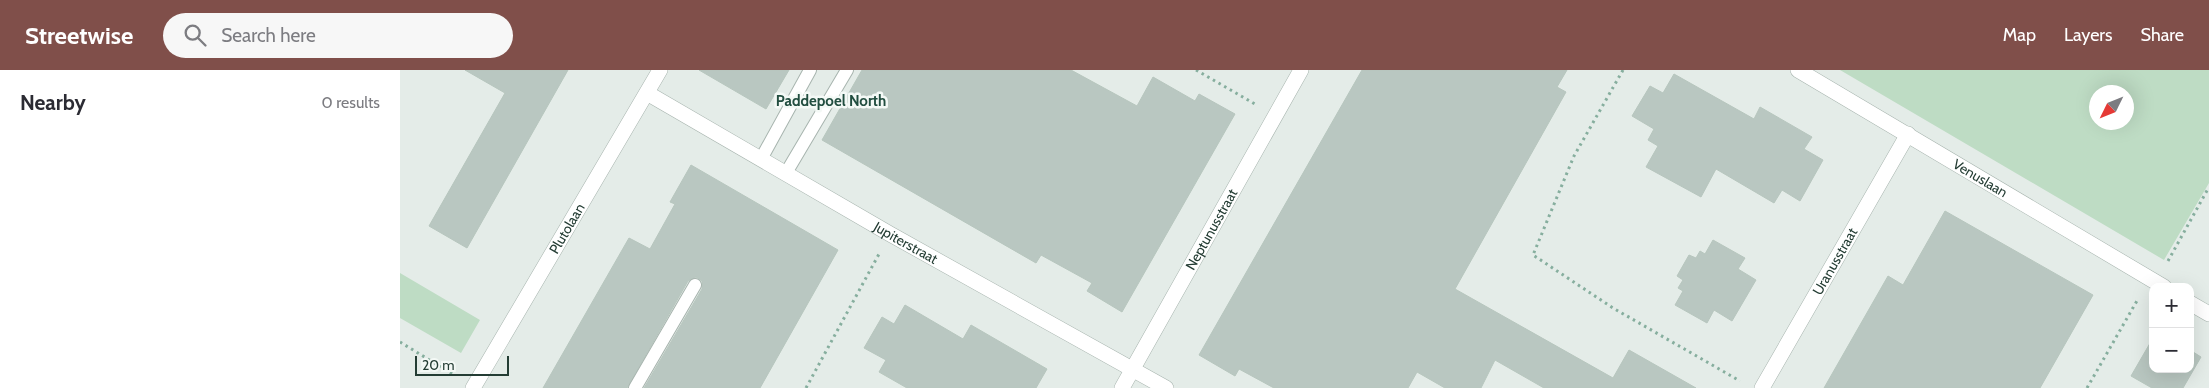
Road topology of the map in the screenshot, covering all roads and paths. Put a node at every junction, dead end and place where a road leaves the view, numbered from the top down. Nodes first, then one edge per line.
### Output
1 (660, 70) edge
2 (810, 70) edge
3 (847, 70) edge
4 (1196, 70) edge
5 (1301, 70) edge
6 (1623, 70) edge
7 (1798, 70) edge
8 (647, 93) junction
9 (1274, 116) junction
10 (1908, 134) junction
11 (761, 159) junction
12 (786, 173) junction
13 (890, 234) junction
14 (2157, 283) edge
15 (695, 285) dead end
16 (2194, 305) edge
17 (2209, 314) edge
18 (400, 342) edge
19 (1133, 369) junction
20 (1742, 383) dead end
21 (474, 387) edge
22 (635, 388) edge
23 (806, 388) edge
24 (1122, 388) edge
25 (1166, 388) edge
26 (1762, 388) edge

1 - 8 street, Plutolaan
2 - 11 lane
3 - 12 lane
4 - 9 path
5 - 9 street, Neptunusstraat
6 - 20 path
7 - 10 street, Venuslaan
8 - 11 street, Jupiterstraat
8 - 21 street, Plutolaan
9 - 19 street, Neptunusstraat
10 - 14 street, Venuslaan
10 - 26 street, Uranusstraat
11 - 12 street, Jupiterstraat
12 - 13 street, Jupiterstraat
13 - 19 street, Jupiterstraat
13 - 23 path
15 - 22 lane
16 - 17 street
18 - 21 path
19 - 24 street, Neptunusstraat
19 - 25 street, Jupiterstraat

